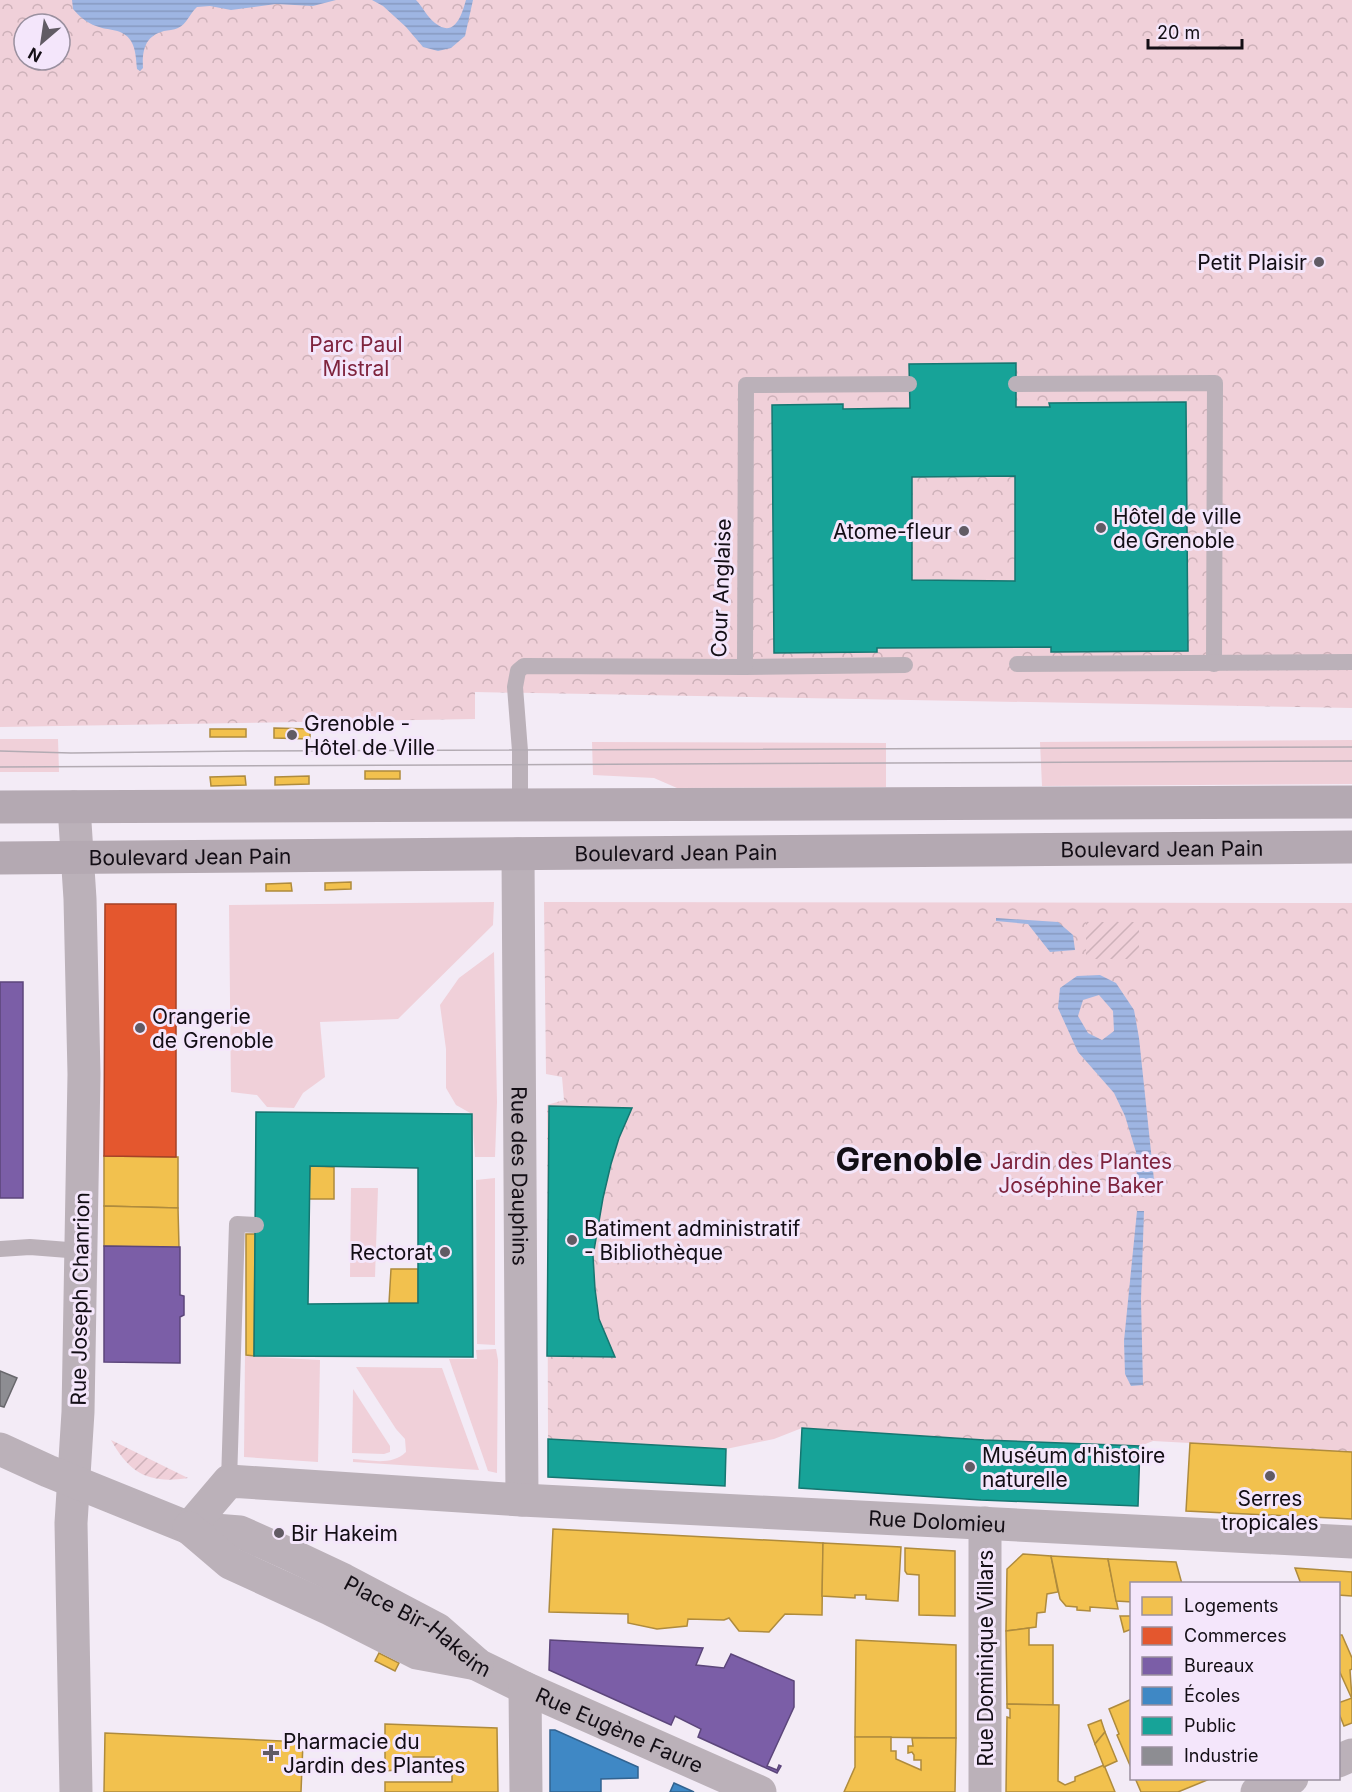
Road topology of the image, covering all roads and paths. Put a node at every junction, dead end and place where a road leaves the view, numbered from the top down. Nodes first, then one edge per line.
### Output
1 (909, 384) dead end
2 (1016, 384) dead end
3 (1352, 662) edge
4 (1017, 664) dead end
5 (1214, 664) junction
6 (905, 665) dead end
7 (745, 667) junction
8 (1352, 802) edge
9 (520, 805) junction
10 (0, 807) edge
11 (74, 807) junction
12 (1352, 847) edge
13 (518, 854) junction
14 (0, 858) edge
15 (77, 858) junction
16 (256, 1225) dead end
17 (0, 1249) edge
18 (81, 1251) junction
19 (0, 1449) edge
20 (74, 1481) junction
21 (230, 1481) junction
22 (522, 1500) junction
23 (986, 1523) junction
24 (189, 1528) junction
25 (1352, 1542) edge
26 (478, 1665) joint
27 (525, 1688) junction
28 (1289, 1780) edge
29 (76, 1792) edge
30 (526, 1792) edge
31 (760, 1792) edge
32 (985, 1792) edge
33 (1257, 1792) edge

1 - 7 lane, Cour Anglaise
2 - 5 lane
3 - 5 lane
4 - 5 lane
6 - 7 lane
7 - 9 lane, Cour Anglaise
8 - 9 main road
9 - 11 main road
10 - 11 main road
11 - 15 street, Rue Joseph Chanrion
12 - 13 main road, Boulevard Jean Pain
13 - 15 main road, Boulevard Jean Pain
13 - 22 street, Rue des Dauphins
14 - 15 main road, Boulevard Jean Pain
15 - 18 street, Rue Joseph Chanrion
16 - 21 lane
17 - 18 lane
18 - 20 street, Rue Joseph Chanrion
19 - 20 street, Place Bir-Hakeim
20 - 24 street, Place Bir-Hakeim
20 - 29 street, Rue Joseph Chanrion
21 - 22 street
21 - 24 street
22 - 23 street, Rue Dolomieu
23 - 25 street, Rue Dolomieu
23 - 32 street, Rue Dominique Villars
24 - 26 street, Place Bir-Hakeim
26 - 27 street, Rue Eugène Faure
27 - 30 street
27 - 31 street, Rue Eugène Faure
28 - 33 street

